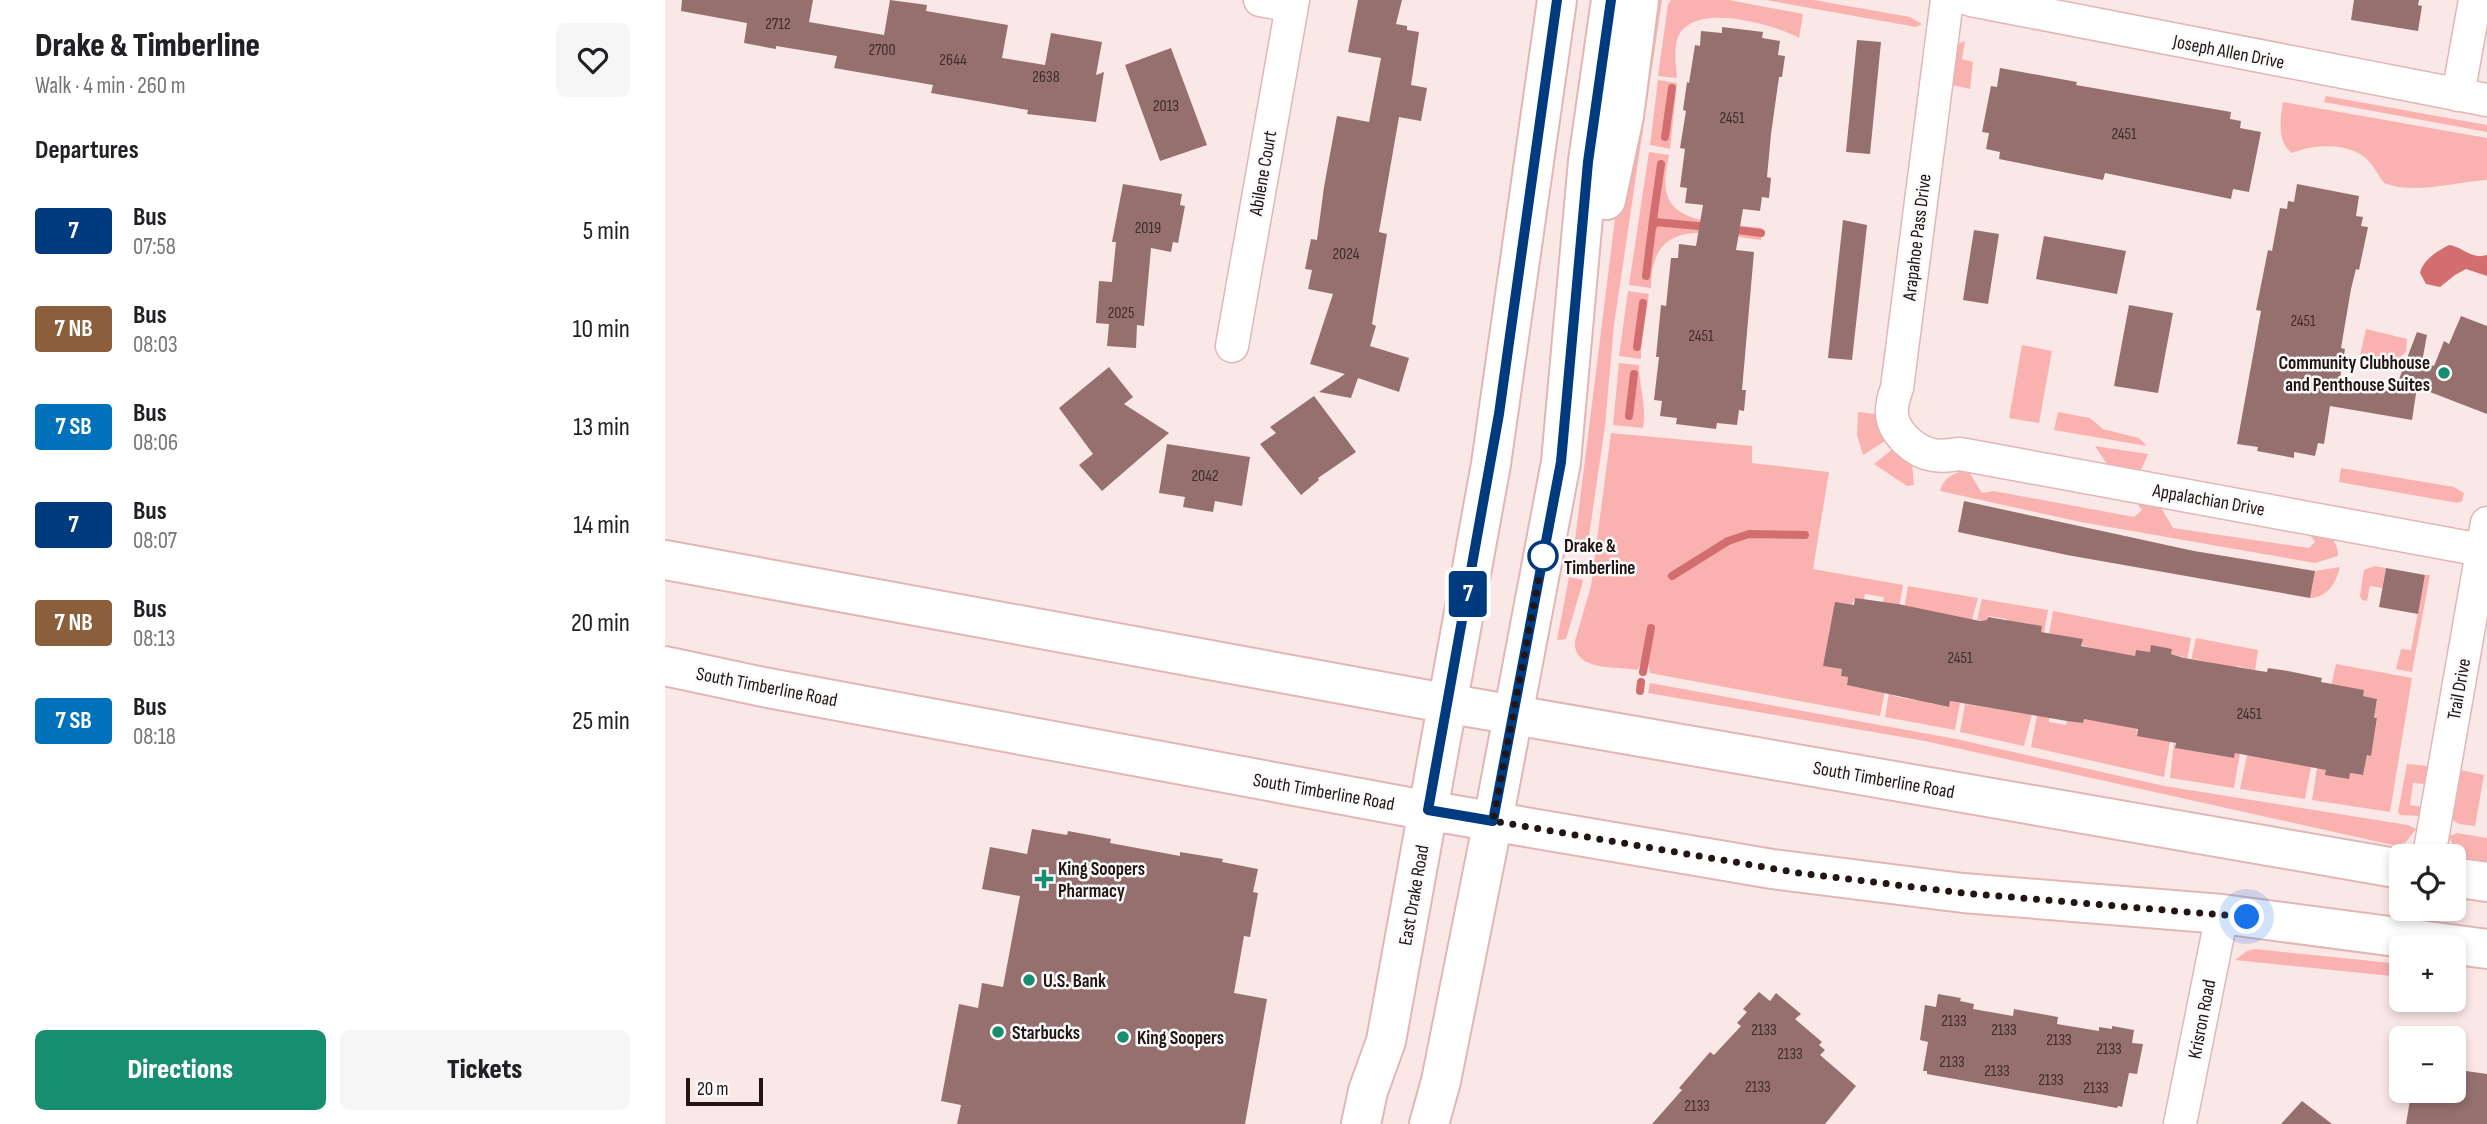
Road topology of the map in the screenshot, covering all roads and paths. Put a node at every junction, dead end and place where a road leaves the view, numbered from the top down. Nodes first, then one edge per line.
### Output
1 (1260, 0) edge
2 (1557, 0) edge
3 (1590, 0) edge
4 (1611, 0) edge
5 (1639, 0) edge
6 (1947, 0) edge
7 (1971, 0) edge
8 (2475, 0) edge
9 (1292, 3) edge
10 (2472, 98) edge
11 (1580, 240) junction
12 (1232, 346) dead end
13 (1931, 455) joint
14 (2485, 541) edge
15 (665, 560) edge
16 (665, 666) edge
17 (1448, 704) junction
18 (1512, 715) junction
19 (1428, 810) junction
20 (1493, 821) junction
21 (2432, 844) edge
22 (2389, 867) edge
23 (2466, 879) edge
24 (2487, 882) edge
25 (2221, 914) junction
26 (2487, 949) edge
27 (1361, 1124) edge
28 (1429, 1124) edge
29 (2180, 1124) edge

1 - 9 street
2 - 17 main road, East Drake Road
3 - 11 main road
4 - 11 main road
5 - 11 main road
6 - 13 street, Arapahoe Pass Drive
7 - 10 street, Joseph Allen Drive
8 - 10 street
9 - 12 street, Abilene Court
11 - 18 main road
13 - 14 street, Appalachian Drive
14 - 21 street, Trail Drive
15 - 17 main road, South Timberline Road
16 - 19 main road, South Timberline Road
17 - 18 main road, South Timberline Road
17 - 19 main road, East Drake Road
18 - 20 main road
18 - 22 main road, South Timberline Road
19 - 20 main road, South Timberline Road
19 - 27 main road, East Drake Road
20 - 25 main road, South Timberline Road
20 - 28 main road
23 - 24 main road
25 - 26 main road, South Timberline Road
25 - 29 street, Krisron Road

